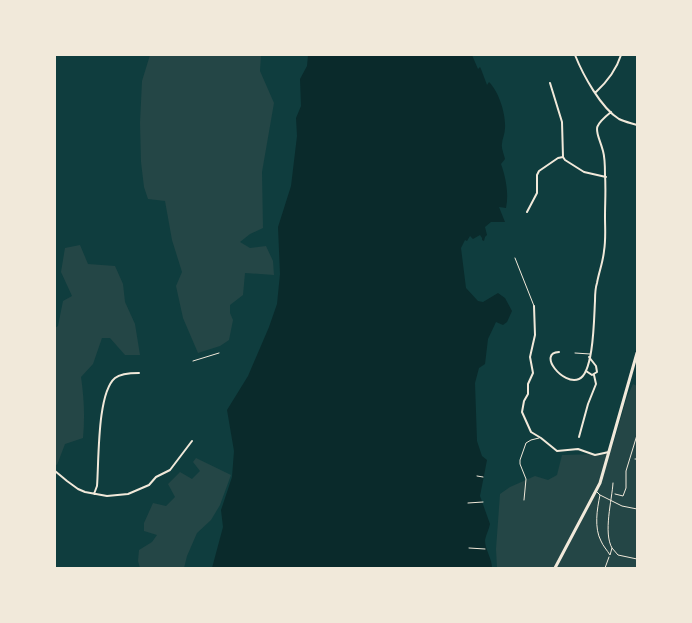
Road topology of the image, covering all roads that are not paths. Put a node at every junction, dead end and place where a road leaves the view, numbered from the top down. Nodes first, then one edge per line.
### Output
1 (575, 55) edge
2 (621, 55) edge
3 (550, 83) dead end
4 (595, 93) junction
5 (610, 112) junction
6 (637, 125) edge
7 (563, 157) junction
8 (606, 177) junction
9 (527, 212) dead end
10 (515, 258) dead end
11 (534, 306) joint
12 (559, 352) dead end
13 (575, 353) dead end
14 (637, 353) edge
15 (590, 354) junction
16 (589, 357) junction
17 (586, 371) junction
18 (139, 374) dead end
19 (594, 375) junction
20 (541, 438) junction
21 (579, 438) dead end
22 (192, 441) dead end
23 (609, 452) junction
24 (55, 471) edge
25 (614, 483) dead end
26 (596, 492) junction
27 (94, 494) junction
28 (600, 494) junction
29 (524, 500) dead end
30 (611, 501) junction
31 (637, 509) edge
32 (612, 548) junction
33 (637, 559) edge
34 (555, 568) edge

1 - 4 street
2 - 4 street
3 - 7 street
4 - 5 street
5 - 6 street
5 - 8 street
7 - 8 street
7 - 9 street
8 - 15 street
10 - 11 lane
11 - 20 street
12 - 17 street
13 - 15 lane
14 - 23 main road
15 - 16 street
16 - 17 street
16 - 19 street
17 - 19 street
18 - 27 street
19 - 21 street
20 - 23 street
20 - 29 lane
22 - 27 street
23 - 26 main road
24 - 27 street
25 - 30 lane
26 - 28 lane
26 - 34 main road
28 - 30 lane
28 - 32 lane
30 - 31 lane
30 - 32 lane
32 - 33 lane

